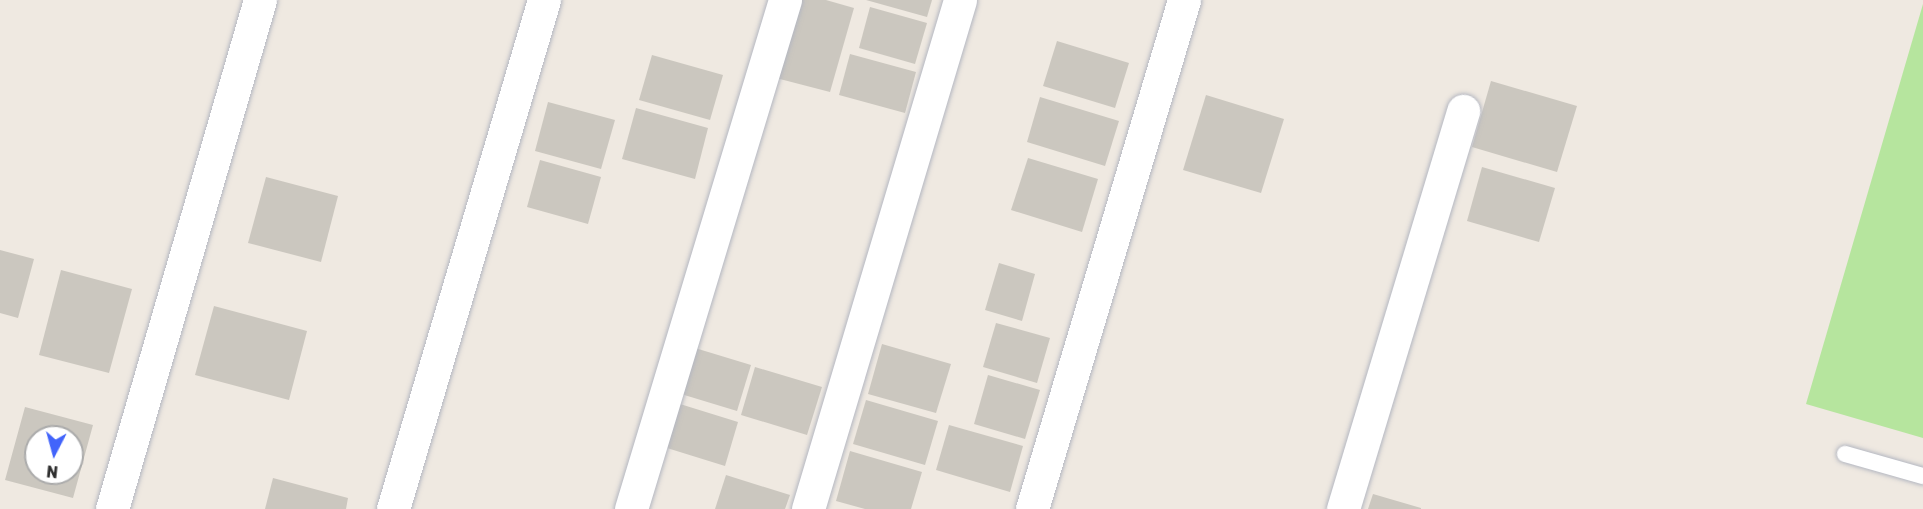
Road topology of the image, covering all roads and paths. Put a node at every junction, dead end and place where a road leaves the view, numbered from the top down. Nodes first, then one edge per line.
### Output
1 (260, 0) edge
2 (544, 0) edge
3 (785, 0) edge
4 (960, 0) edge
5 (1185, 0) edge
6 (1463, 111) dead end
7 (1845, 454) dead end
8 (1923, 476) edge
9 (112, 509) edge
10 (393, 509) edge
11 (632, 509) edge
12 (808, 509) edge
13 (1032, 509) edge
14 (1342, 509) edge

1 - 9 street
2 - 10 street
3 - 11 street
4 - 12 street
5 - 13 street
6 - 14 street
7 - 8 lane

